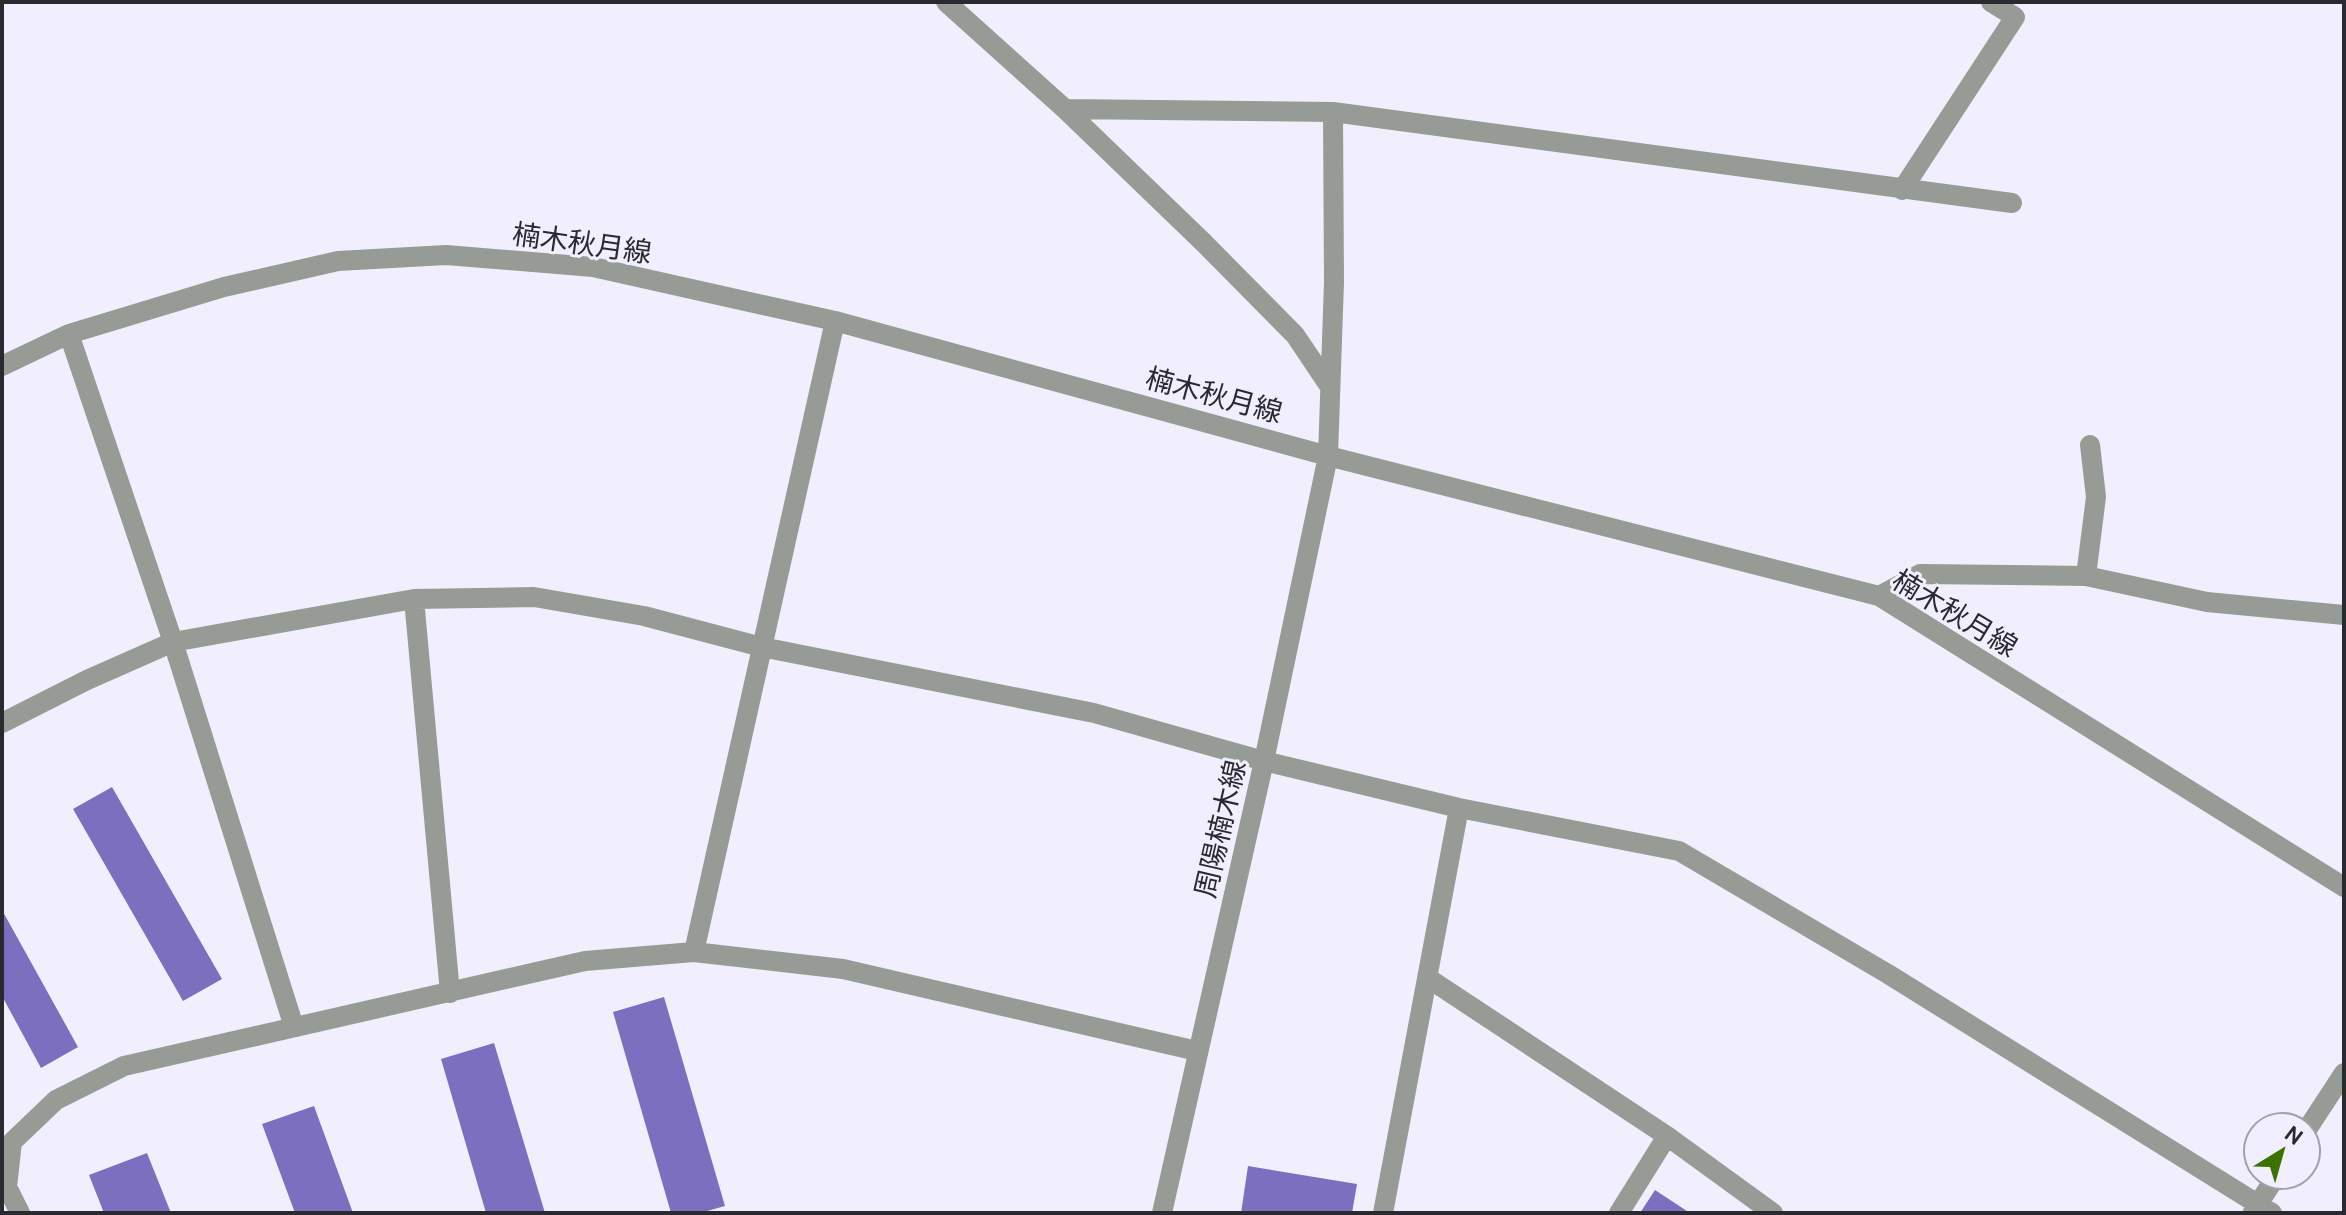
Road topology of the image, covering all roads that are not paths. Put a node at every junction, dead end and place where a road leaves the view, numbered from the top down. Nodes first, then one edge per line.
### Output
1 (946, 2) edge
2 (1991, 2) edge
3 (1065, 109) junction
4 (1333, 112) junction
5 (1902, 190) junction
6 (2012, 203) dead end
7 (835, 321) junction
8 (69, 334) junction
9 (2, 366) edge
10 (1330, 387) junction
11 (2090, 445) dead end
12 (1328, 456) junction
13 (2086, 576) junction
14 (1879, 596) junction
15 (414, 599) junction
16 (2344, 615) edge
17 (173, 642) junction
18 (762, 647) junction
19 (2, 723) edge
20 (1264, 761) junction
21 (1459, 808) junction
22 (2344, 887) edge
23 (694, 952) junction
24 (1428, 978) junction
25 (450, 993) junction
26 (294, 1027) junction
27 (1197, 1051) junction
28 (2344, 1073) edge
29 (2319, 1111) edge
30 (1667, 1136) junction
31 (2270, 1191) edge
32 (2261, 1210) edge
33 (20, 1213) edge
34 (1162, 1213) edge
35 (1383, 1213) edge
36 (1619, 1213) edge
37 (1773, 1213) edge

1 - 3 street
2 - 5 street
3 - 4 street
3 - 10 street
4 - 5 street
4 - 10 street, 周陽楠木線
5 - 6 street
7 - 8 street, 楠木秋月線
7 - 12 street, 楠木秋月線
7 - 18 street
8 - 9 street, 楠木秋月線
8 - 17 street
10 - 12 street, 周陽楠木線
11 - 13 street
12 - 14 street, 楠木秋月線
12 - 20 street, 周陽楠木線
13 - 14 street
13 - 16 street
14 - 22 street, 楠木秋月線
15 - 17 street
15 - 18 street
15 - 25 street
17 - 19 street
17 - 26 street
18 - 20 street
18 - 23 street
20 - 21 street
20 - 27 street, 周陽楠木線
21 - 24 street
21 - 32 street
23 - 25 street
23 - 27 street
24 - 30 street
24 - 35 street
25 - 26 street
26 - 33 street
27 - 34 street, 周陽楠木線
28 - 29 street
30 - 36 street
30 - 37 street
31 - 32 street

